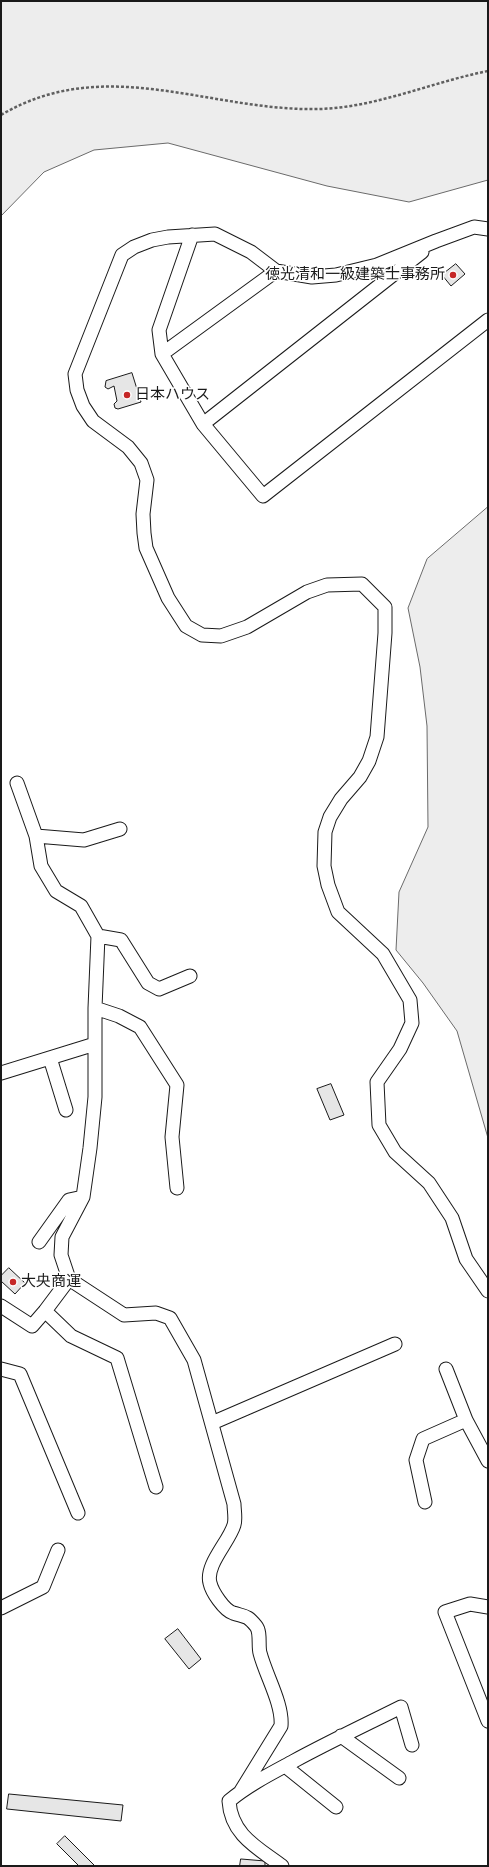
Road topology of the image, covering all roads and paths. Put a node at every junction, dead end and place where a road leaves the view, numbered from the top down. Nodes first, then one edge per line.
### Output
1 (488, 71) edge
2 (1, 116) edge
3 (488, 229) edge
4 (192, 235) junction
5 (436, 241) junction
6 (276, 271) junction
7 (488, 320) edge
8 (162, 354) junction
9 (203, 424) junction
10 (17, 783) dead end
11 (120, 829) dead end
12 (36, 836) junction
13 (98, 936) junction
14 (190, 976) dead end
15 (95, 1008) junction
16 (95, 1044) junction
17 (50, 1058) junction
18 (1, 1073) edge
19 (66, 1110) dead end
20 (177, 1188) dead end
21 (83, 1197) junction
22 (39, 1242) dead end
23 (69, 1279) junction
24 (488, 1291) edge
25 (1, 1306) edge
26 (46, 1311) junction
27 (395, 1344) dead end
28 (1, 1369) edge
29 (446, 1369) dead end
30 (466, 1420) junction
31 (212, 1423) junction
32 (488, 1461) edge
33 (156, 1487) dead end
34 (425, 1502) dead end
35 (78, 1513) dead end
36 (58, 1550) dead end
37 (488, 1606) edge
38 (1, 1608) edge
39 (488, 1721) edge
40 (341, 1736) junction
41 (412, 1745) dead end
42 (285, 1766) junction
43 (399, 1778) dead end
44 (240, 1791) junction
45 (336, 1807) dead end
46 (282, 1866) edge

1 - 2 path
3 - 5 street
4 - 6 street
4 - 8 street
4 - 24 street
5 - 6 street
5 - 9 street
6 - 8 street
7 - 9 street
8 - 9 street
10 - 12 street
11 - 12 street
12 - 13 street
13 - 14 street
13 - 15 street
15 - 16 street
15 - 20 street
16 - 17 street
16 - 21 street
17 - 18 street
17 - 19 street
21 - 22 street
21 - 23 street
23 - 26 street
23 - 31 street
25 - 26 street
26 - 33 street
27 - 31 street
28 - 35 street
29 - 30 street
30 - 32 street
30 - 34 street
31 - 44 street
36 - 38 street
37 - 39 street
40 - 41 street
40 - 42 street
40 - 43 street
42 - 44 street
42 - 45 street
44 - 46 street

